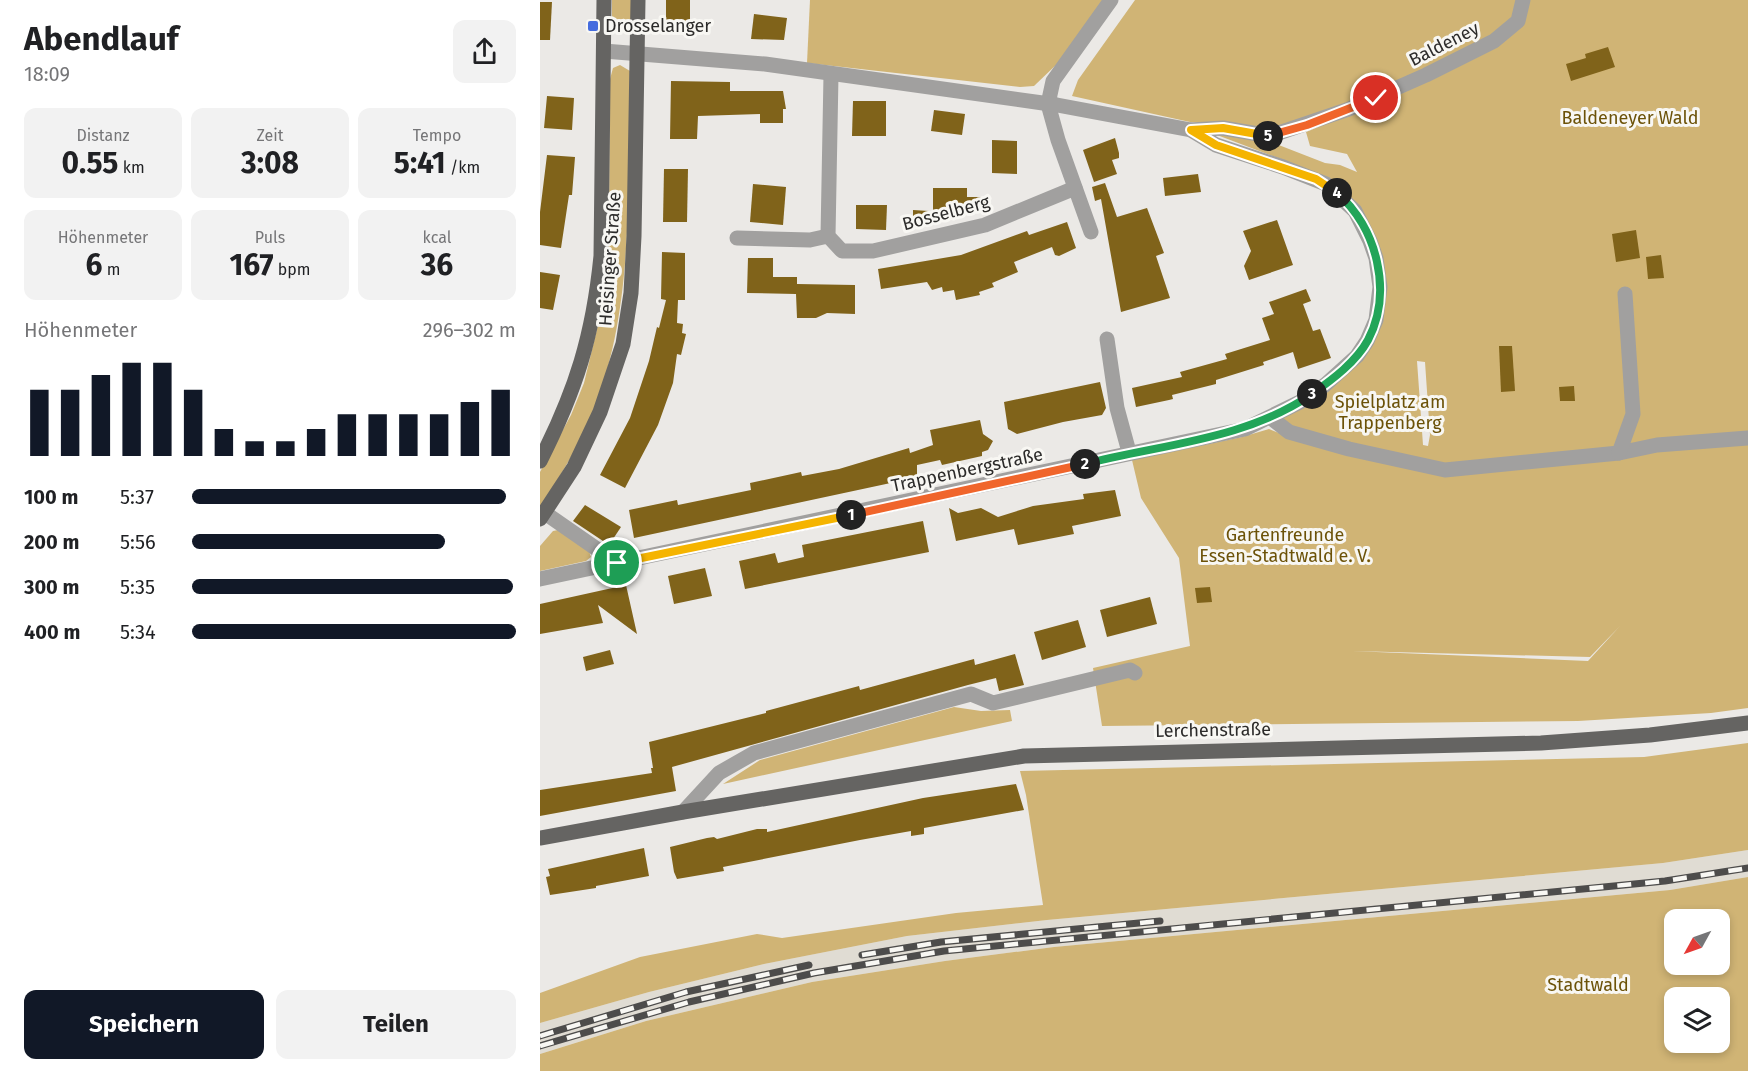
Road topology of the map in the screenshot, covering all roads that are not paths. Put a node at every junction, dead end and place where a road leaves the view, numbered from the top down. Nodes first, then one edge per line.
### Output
1 (604, 0) edge
2 (638, 0) edge
3 (1112, 0) edge
4 (1523, 0) edge
5 (604, 51) junction
6 (635, 53) junction
7 (831, 75) junction
8 (1048, 104) junction
9 (1191, 130) junction
10 (1075, 188) junction
11 (1091, 232) dead end
12 (828, 236) junction
13 (737, 238) dead end
14 (1625, 294) dead end
15 (1107, 339) dead end
16 (1271, 418) junction
17 (1748, 438) edge
18 (1129, 453) junction
19 (1619, 453) junction
20 (540, 462) edge
21 (543, 516) edge
22 (617, 563) junction
23 (540, 579) edge
24 (1135, 673) dead end
25 (1748, 723) edge
26 (683, 812) junction
27 (540, 838) edge

1 - 5 main road, Heisinger Straße
2 - 6 main road, Heisinger Straße
3 - 8 street
4 - 9 street, Baldeney
5 - 6 street
5 - 20 main road, Heisinger Straße
6 - 7 street
6 - 21 main road, Heisinger Straße
7 - 8 street
7 - 12 street
8 - 9 street, Trappenbergstraße
8 - 10 street
9 - 16 street, Trappenbergstraße
10 - 11 street
10 - 12 street, Bosselberg
12 - 13 street
14 - 19 street
15 - 18 street
16 - 18 street, Trappenbergstraße
16 - 19 street
17 - 19 street
18 - 22 street, Trappenbergstraße
21 - 22 street
22 - 23 street, Trappenbergstraße
24 - 26 street
25 - 26 main road, Lerchenstraße
26 - 27 main road, Lerchenstraße

